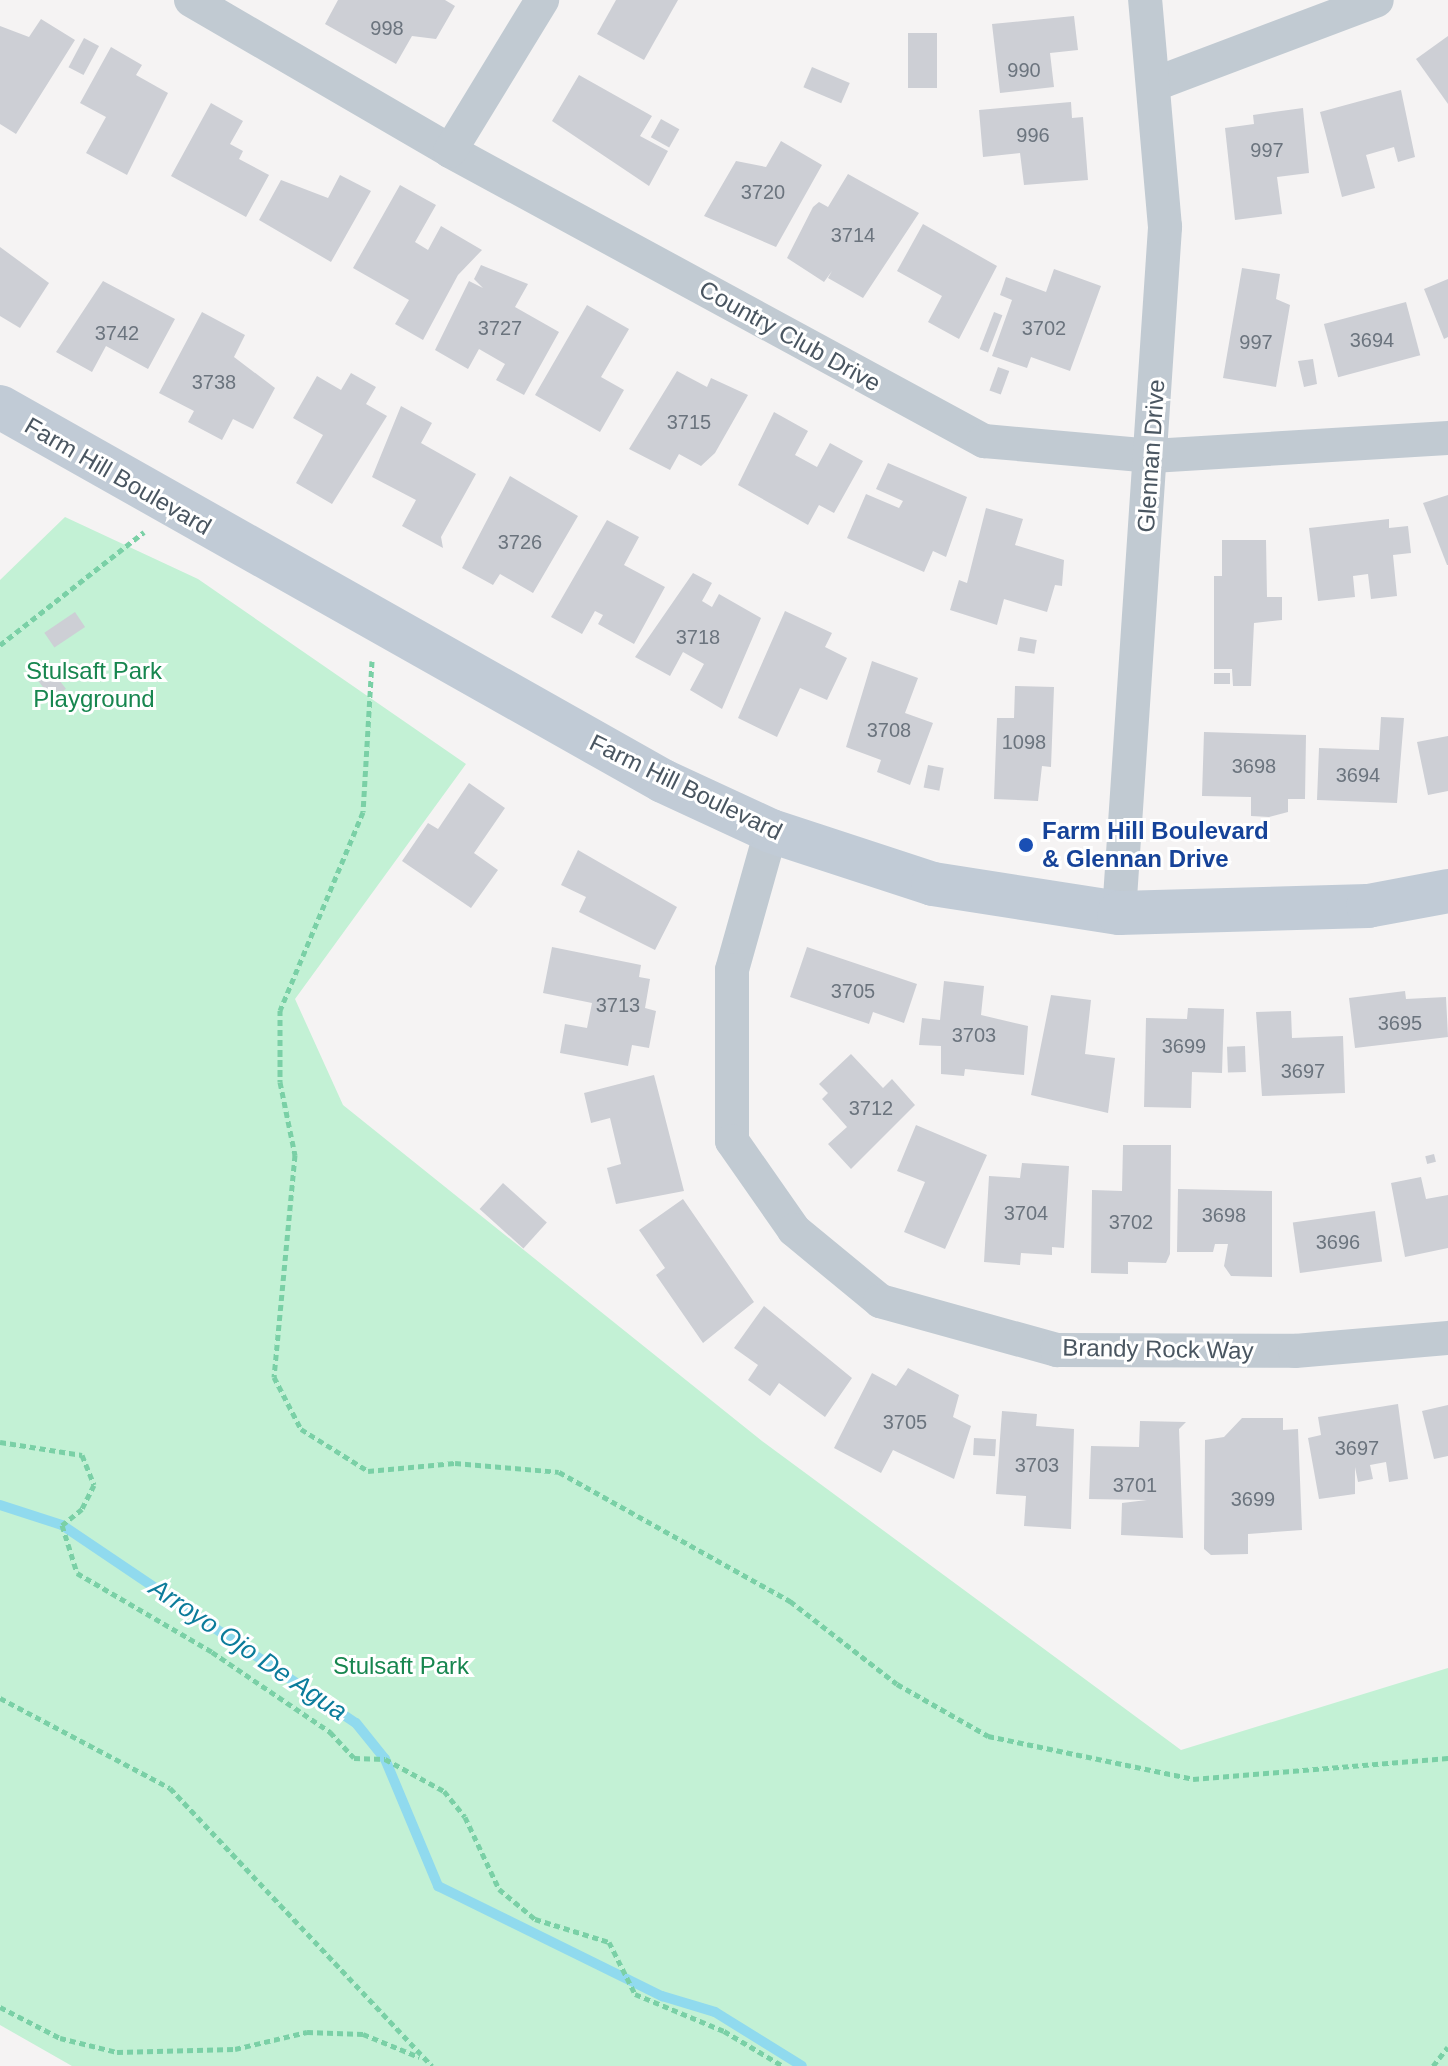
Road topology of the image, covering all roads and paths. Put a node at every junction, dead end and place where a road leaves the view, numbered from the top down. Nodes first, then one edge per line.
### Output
1 (191, 0) edge
2 (542, 0) edge
3 (1145, 0) edge
4 (1377, 0) edge
5 (1155, 84) junction
6 (450, 151) junction
7 (0, 407) edge
8 (1448, 438) edge
9 (1152, 456) junction
10 (174, 510) junction
11 (375, 620) junction
12 (0, 645) edge
13 (771, 831) junction
14 (1448, 891) edge
15 (1119, 913) junction
16 (1448, 1338) edge
17 (0, 1442) edge
18 (0, 1698) edge
19 (1448, 1758) edge
20 (0, 2007) edge
21 (1448, 2047) edge
22 (424, 2059) junction
23 (432, 2066) edge
24 (783, 2066) edge
25 (1433, 2066) edge

1 - 6 street, Country Club Drive
2 - 6 street
3 - 5 street, Glennan Drive
4 - 5 street
5 - 9 street, Glennan Drive
6 - 9 street, Country Club Drive
7 - 10 main road, Farm Hill Boulevard
8 - 9 street, Country Club Drive
9 - 15 street, Glennan Drive
10 - 11 main road, Farm Hill Boulevard
10 - 12 path
11 - 13 main road, Farm Hill Boulevard
11 - 19 path
13 - 15 main road, Farm Hill Boulevard
13 - 16 street, Brandy Rock Way
14 - 15 main road, Farm Hill Boulevard
17 - 24 path
18 - 22 path
20 - 22 path
21 - 25 path
22 - 23 path

